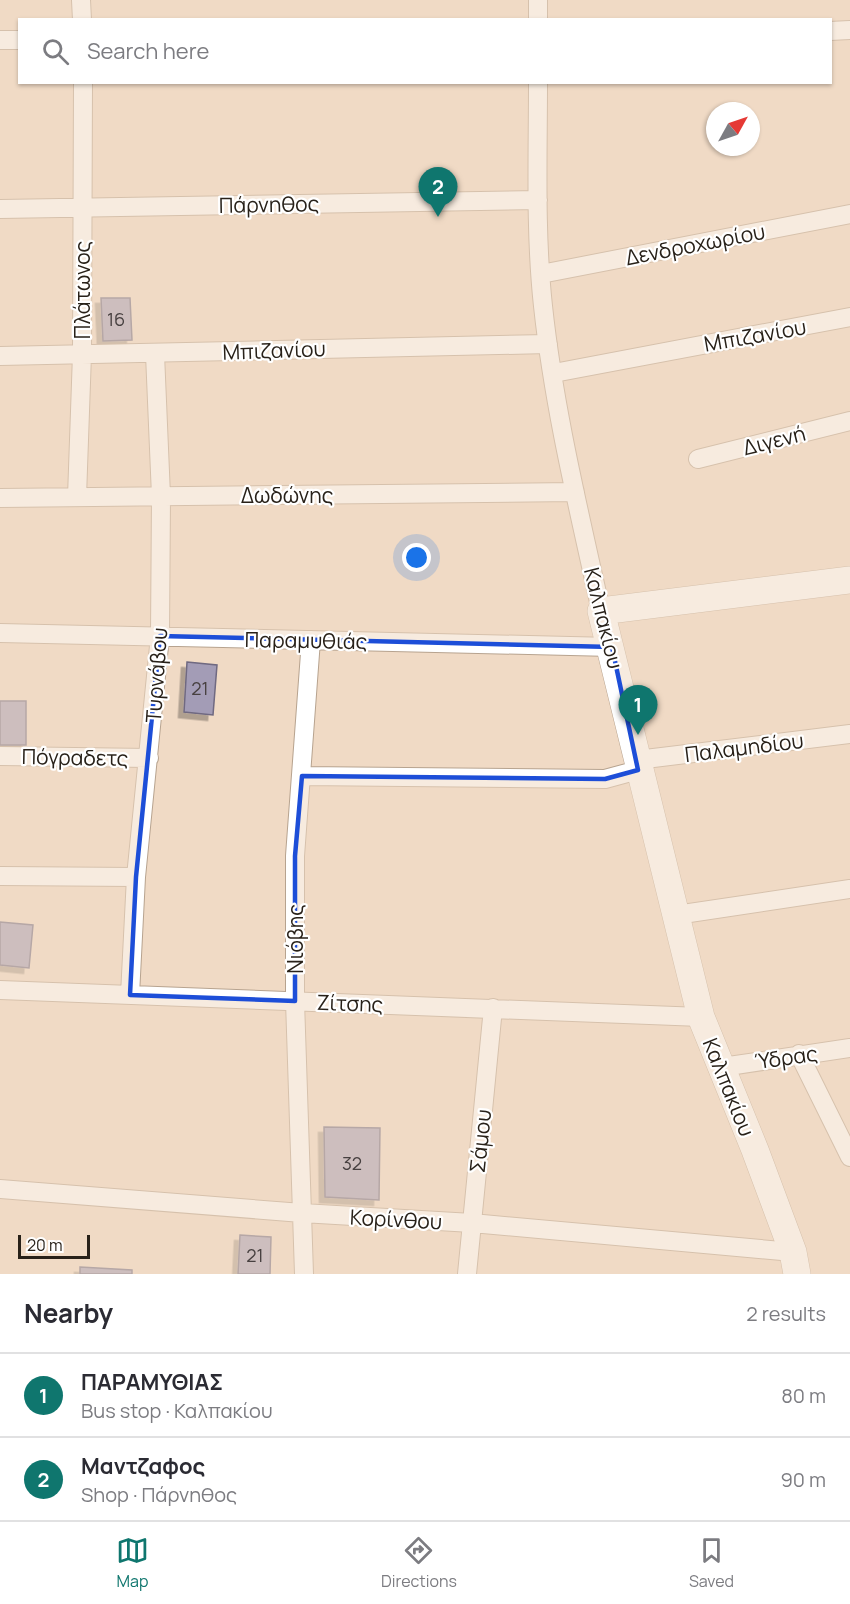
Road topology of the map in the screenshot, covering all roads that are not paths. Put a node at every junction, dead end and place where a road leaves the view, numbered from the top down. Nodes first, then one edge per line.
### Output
1 (81, 0) edge
2 (538, 0) edge
3 (82, 18) edge
4 (538, 18) edge
5 (850, 30) edge
6 (832, 31) edge
7 (0, 40) edge
8 (18, 40) edge
9 (83, 84) edge
10 (538, 84) edge
11 (538, 200) junction
12 (82, 206) junction
13 (0, 209) edge
14 (850, 214) edge
15 (541, 274) junction
16 (850, 317) edge
17 (548, 344) junction
18 (82, 354) junction
19 (155, 354) junction
20 (0, 356) edge
21 (554, 373) junction
22 (850, 421) edge
23 (698, 459) dead end
24 (575, 492) junction
25 (161, 496) junction
26 (77, 497) junction
27 (0, 498) edge
28 (850, 580) edge
29 (602, 611) junction
30 (0, 633) edge
31 (160, 636) junction
32 (311, 640) junction
33 (612, 647) junction
34 (850, 734) edge
35 (0, 756) edge
36 (149, 758) junction
37 (638, 765) junction
38 (302, 776) junction
39 (0, 876) edge
40 (136, 877) junction
41 (850, 889) edge
42 (676, 915) junction
43 (0, 990) edge
44 (130, 995) junction
45 (295, 1001) junction
46 (493, 1008) junction
47 (700, 1017) junction
48 (850, 1048) edge
49 (800, 1054) junction
50 (722, 1067) junction
51 (850, 1157) edge
52 (0, 1189) edge
53 (302, 1214) junction
54 (472, 1223) junction
55 (795, 1263) edge
56 (304, 1274) edge
57 (467, 1274) edge

1 - 3 street
2 - 4 street
5 - 6 street
7 - 8 street
9 - 12 street, Πλάτωνος
10 - 11 street, Καλπακίου
11 - 12 street, Πάρνηθος
11 - 15 street, Καλπακίου
12 - 13 street, Πάρνηθος
12 - 18 street, Πλάτωνος
14 - 15 street, Δενδροχωρίου
15 - 17 street, Καλπακίου
16 - 21 street, Μπιζανίου
17 - 19 street, Μπιζανίου
17 - 21 street, Καλπακίου
18 - 19 street, Μπιζανίου
18 - 20 street, Μπιζανίου
18 - 26 street, Πλάτωνος
19 - 25 street, Τυρνάβου
21 - 24 street, Καλπακίου
22 - 23 street, Διγενή
24 - 25 street, Δωδώνης
24 - 29 street, Καλπακίου
25 - 26 street, Δωδώνης
25 - 31 street, Τυρνάβου
26 - 27 street, Δωδώνης
28 - 29 street
29 - 33 street, Καλπακίου
30 - 31 street, Παραμυθιάς
31 - 32 street, Παραμυθιάς
31 - 36 street, Τυρνάβου
32 - 33 street, Παραμυθιάς
32 - 38 street, Νιόβης
33 - 37 street, Καλπακίου
34 - 37 street, Παλαμηδίου
35 - 36 street, Πόγραδετς
36 - 40 street, Τυρνάβου
37 - 38 street, Παλαμηδίου
37 - 42 street, Καλπακίου
38 - 45 street, Νιόβης
39 - 40 street
40 - 44 street, Τυρνάβου
41 - 42 street
42 - 47 street, Καλπακίου
43 - 44 street, Ζίτσης
44 - 45 street, Ζίτσης
45 - 46 street, Ζίτσης
45 - 53 street, Νιόβης
46 - 47 street, Ζίτσης
46 - 54 street, Σάμου
47 - 50 street, Καλπακίου
48 - 49 street, Ύδρας
49 - 50 street, Ύδρας
49 - 51 street
50 - 55 street, Καλπακίου
52 - 53 street, Κορίνθου
53 - 54 street, Κορίνθου
53 - 56 street, Νιόβης
54 - 55 street, Κορίνθου
54 - 57 street, Σάμου

